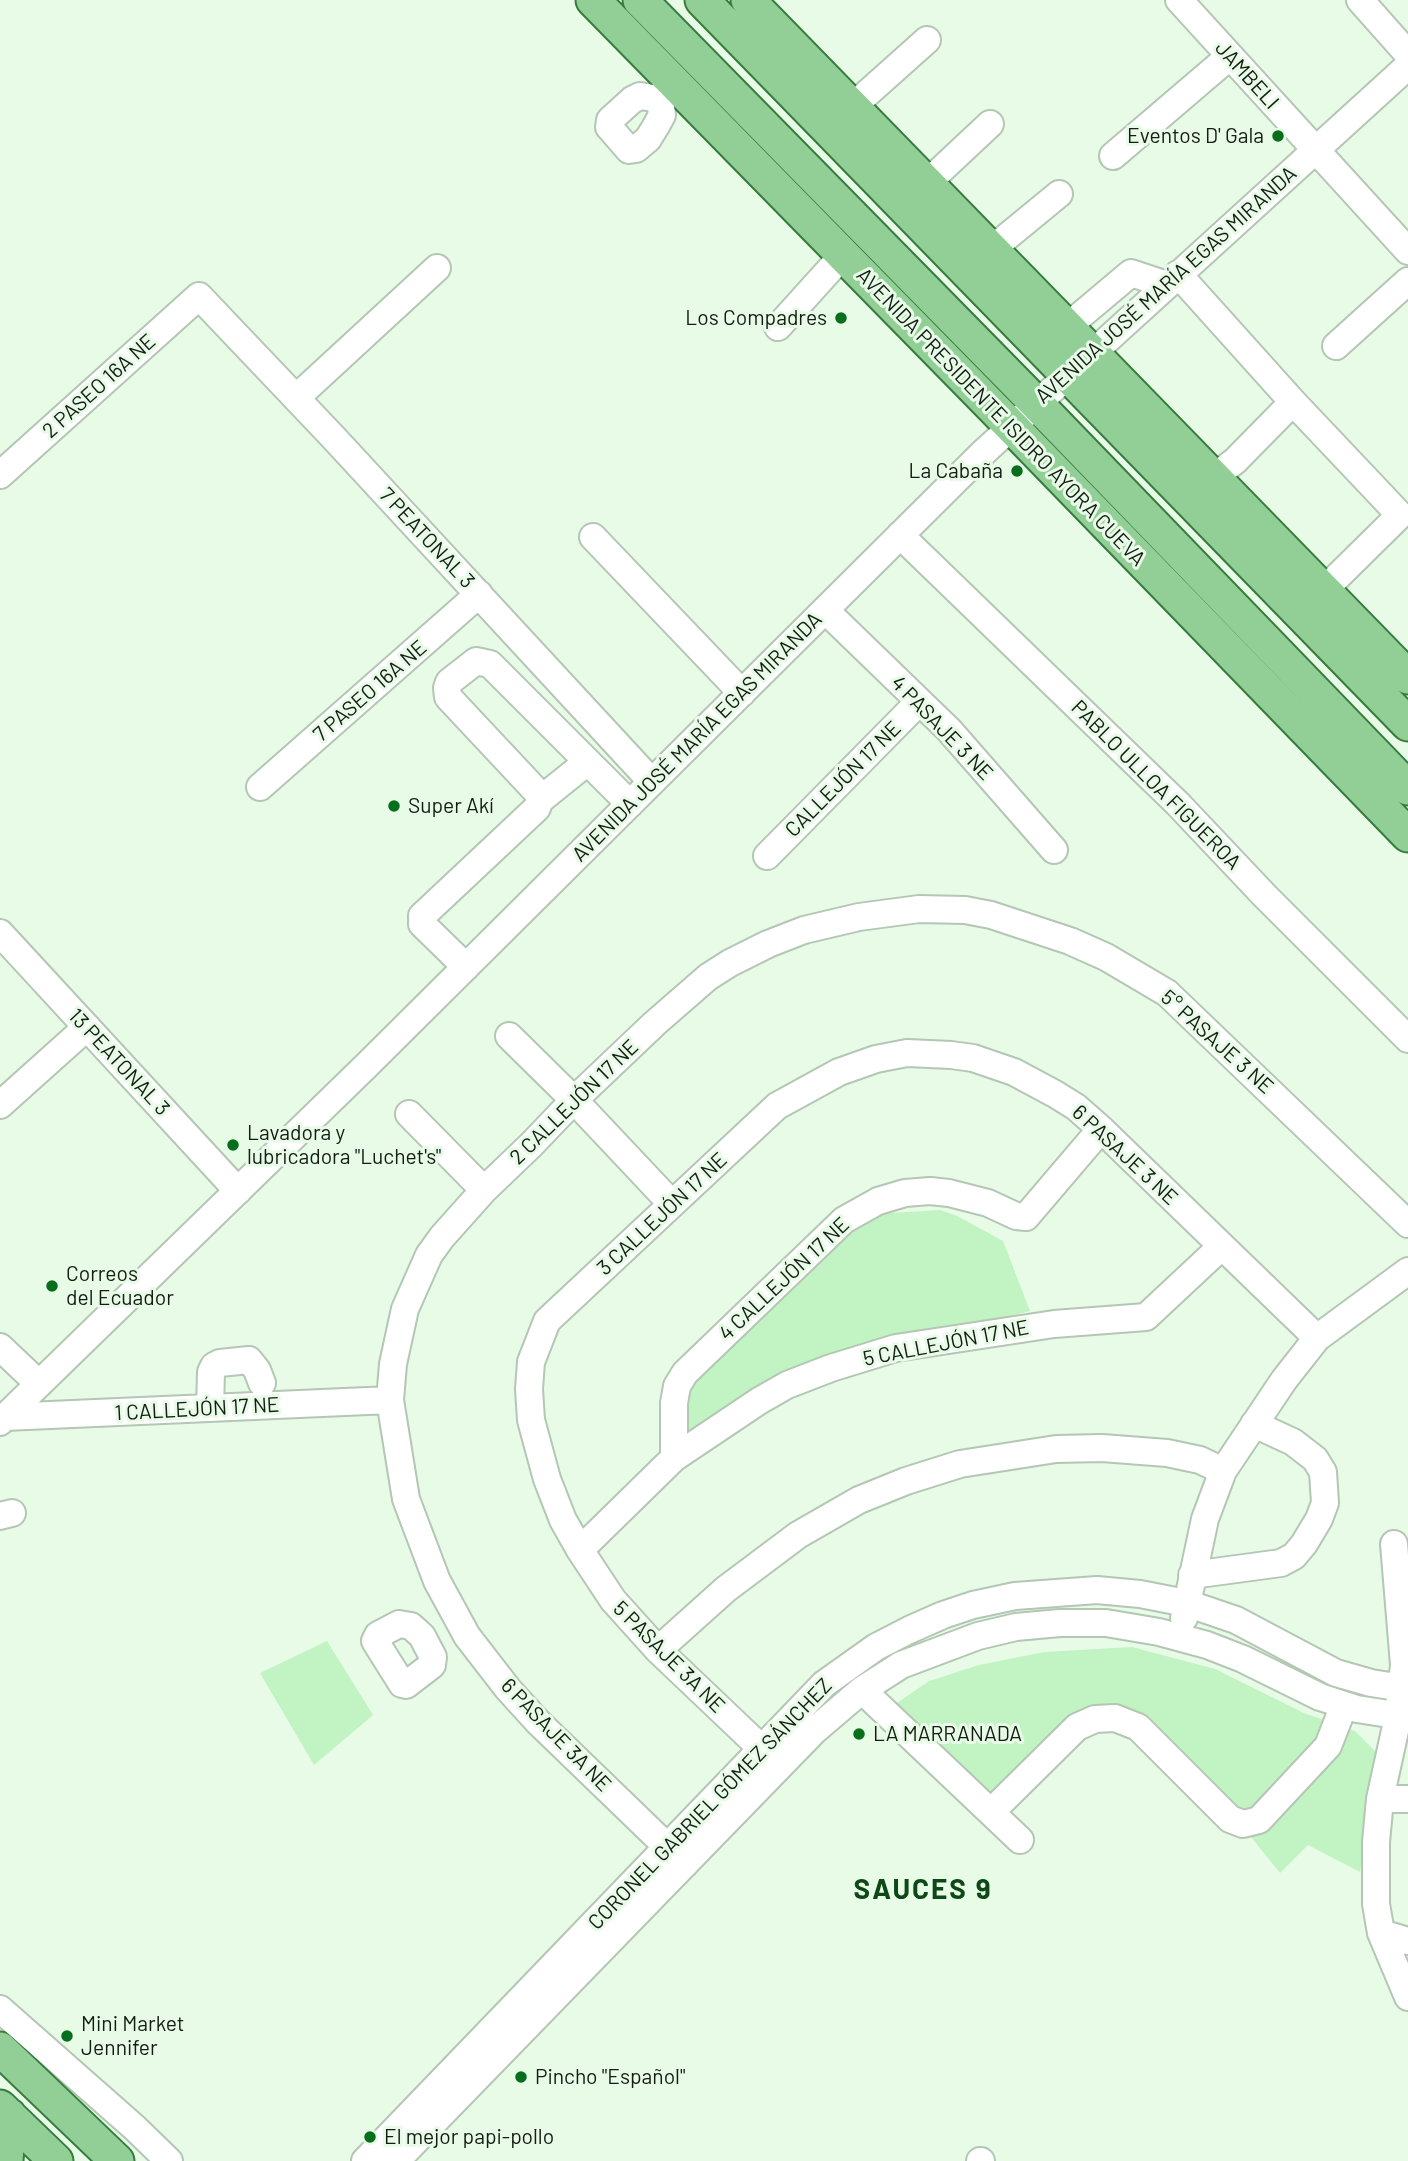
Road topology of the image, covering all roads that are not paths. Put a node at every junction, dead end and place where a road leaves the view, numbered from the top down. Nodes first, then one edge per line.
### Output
1 (593, 0) edge
2 (640, 0) edge
3 (702, 0) edge
4 (748, 0) edge
5 (1179, 0) edge
6 (1360, 0) edge
7 (927, 40) dead end
8 (1408, 54) edge
9 (1230, 55) junction
10 (1408, 66) edge
11 (852, 107) junction
12 (990, 124) dead end
13 (1315, 150) junction
14 (1113, 156) dead end
15 (927, 183) junction
16 (1059, 194) dead end
17 (992, 249) junction
18 (1408, 250) edge
19 (844, 255) junction
20 (437, 268) dead end
21 (1172, 280) junction
22 (1408, 281) edge
23 (199, 296) joint
24 (1068, 326) junction
25 (778, 327) dead end
26 (1336, 346) dead end
27 (1093, 352) junction
28 (1068, 374) junction
29 (296, 398) junction
30 (1293, 402) junction
31 (1036, 403) junction
32 (1011, 426) junction
33 (0, 475) edge
34 (1214, 477) junction
35 (900, 535) junction
36 (593, 537) dead end
37 (1324, 590) junction
38 (479, 594) junction
39 (825, 610) junction
40 (1408, 677) edge
41 (742, 693) junction
42 (919, 702) junction
43 (1408, 724) edge
44 (586, 763) junction
45 (652, 782) junction
46 (260, 787) dead end
47 (1408, 788) edge
48 (540, 800) junction
49 (630, 804) junction
50 (1408, 835) edge
51 (1055, 850) dead end
52 (767, 856) dead end
53 (0, 933) edge
54 (785, 937) joint
55 (466, 967) junction
56 (87, 1027) junction
57 (509, 1036) dead end
58 (1408, 1039) edge
59 (574, 1100) junction
60 (0, 1105) edge
61 (777, 1106) joint
62 (409, 1114) dead end
63 (1101, 1129) junction
64 (484, 1190) junction
65 (238, 1191) junction
66 (672, 1204) junction
67 (1408, 1224) edge
68 (1222, 1246) junction
69 (1408, 1271) edge
70 (405, 1309) joint
71 (547, 1321) joint
72 (1317, 1338) junction
73 (0, 1348) edge
74 (38, 1383) junction
75 (262, 1383) dead end
76 (390, 1400) junction
77 (210, 1407) junction
78 (2, 1420) edge
79 (1254, 1424) junction
80 (674, 1458) junction
81 (1223, 1471) junction
82 (1394, 1544) dead end
83 (580, 1550) junction
84 (1192, 1575) junction
85 (1186, 1603) junction
86 (452, 1611) junction
87 (1180, 1638) junction
88 (658, 1650) junction
89 (386, 1660) dead end
90 (1405, 1688) edge
91 (862, 1690) junction
92 (1344, 1705) junction
93 (1403, 1717) edge
94 (761, 1748) junction
95 (1380, 1799) junction
96 (1408, 1799) edge
97 (991, 1812) junction
98 (1020, 1840) dead end
99 (676, 1856) junction
100 (1381, 1933) junction
101 (1408, 1941) edge
102 (1408, 1997) edge
103 (0, 2009) edge
104 (0, 2049) edge
105 (4, 2111) edge
106 (0, 2155) edge
107 (6, 2161) edge
108 (56, 2161) edge
109 (117, 2161) edge
110 (169, 2161) edge
111 (365, 2161) edge
112 (396, 2161) edge

1 - 19 main road, AVENIDA PRESIDENTE ISIDRO AYORA CUEVA
2 - 31 main road, AVENIDA PRESIDENTE ISIDRO AYORA CUEVA
3 - 28 main road
4 - 11 main road
5 - 9 street, JAMBELI
6 - 8 street
7 - 11 street
9 - 13 street, JAMBELI
9 - 14 street
10 - 13 street, AVENIDA JOSÉ MARÍA EGAS MIRANDA
11 - 15 main road
12 - 15 street
13 - 18 street, JAMBELI
13 - 21 street, AVENIDA JOSÉ MARÍA EGAS MIRANDA
15 - 17 main road
16 - 17 street
17 - 24 main road
19 - 25 street
19 - 32 main road, AVENIDA PRESIDENTE ISIDRO AYORA CUEVA
20 - 29 street
21 - 24 street
21 - 27 street, AVENIDA JOSÉ MARÍA EGAS MIRANDA
21 - 30 street
22 - 26 street
23 - 29 street, 7 PEATONAL 3
23 - 33 street, 2 PASEO 16A NE
24 - 27 main road
27 - 28 street, AVENIDA JOSÉ MARÍA EGAS MIRANDA
27 - 34 main road
28 - 31 street, AVENIDA JOSÉ MARÍA EGAS MIRANDA
28 - 43 main road
29 - 38 street, 7 PEATONAL 3
30 - 34 street
30 - 37 street
31 - 32 street, AVENIDA JOSÉ MARÍA EGAS MIRANDA
31 - 47 main road, AVENIDA PRESIDENTE ISIDRO AYORA CUEVA
32 - 35 street, AVENIDA JOSÉ MARÍA EGAS MIRANDA
32 - 50 main road, AVENIDA PRESIDENTE ISIDRO AYORA CUEVA
34 - 37 main road
35 - 39 street, AVENIDA JOSÉ MARÍA EGAS MIRANDA
35 - 58 street, PABLO ULLOA FIGUEROA
36 - 41 street
37 - 40 main road
38 - 45 street, 7 PEATONAL 3
38 - 46 street, 7 PASEO 16A NE
39 - 41 street, AVENIDA JOSÉ MARÍA EGAS MIRANDA
39 - 42 street, 4 PASAJE 3 NE
41 - 45 street, AVENIDA JOSÉ MARÍA EGAS MIRANDA
42 - 51 street, 4 PASAJE 3 NE
42 - 52 street, CALLEJÓN 17 NE
44 - 48 street
44 - 48 street
44 - 49 street
45 - 49 street, AVENIDA JOSÉ MARÍA EGAS MIRANDA
48 - 55 street
49 - 55 street, AVENIDA JOSÉ MARÍA EGAS MIRANDA
53 - 56 street, 13 PEATONAL 3
54 - 59 street, 2 CALLEJÓN 17 NE
54 - 67 street, 5° PASAJE 3 NE
55 - 65 street, AVENIDA JOSÉ MARÍA EGAS MIRANDA
56 - 60 street
56 - 65 street, 13 PEATONAL 3
57 - 59 street
59 - 64 street, 2 CALLEJÓN 17 NE
59 - 66 street
61 - 63 street, 6 PASAJE 3 NE
61 - 66 street, 3 CALLEJÓN 17 NE
62 - 64 street
63 - 68 street, 6 PASAJE 3 NE
63 - 80 street, 4 CALLEJÓN 17 NE
64 - 70 street, 2 CALLEJÓN 17 NE
65 - 74 street, AVENIDA JOSÉ MARÍA EGAS MIRANDA
66 - 71 street, 3 CALLEJÓN 17 NE
68 - 72 street, 6 PASAJE 3 NE
68 - 80 street, 5 CALLEJÓN 17 NE
69 - 72 street
70 - 76 street, 6 PASAJE 3A NE
71 - 83 street, 5 PASAJE 3A NE
72 - 79 street
73 - 74 street
74 - 78 street, AVENIDA JOSÉ MARÍA EGAS MIRANDA
75 - 77 street
76 - 77 street, 1 CALLEJÓN 17 NE
76 - 86 street, 6 PASAJE 3A NE
77 - 78 street, 1 CALLEJÓN 17 NE
79 - 81 street
79 - 84 street
80 - 83 street, 5 CALLEJÓN 17 NE
81 - 84 street
81 - 88 street
82 - 90 street
83 - 88 street, 5 PASAJE 3A NE
84 - 85 street
85 - 87 street
85 - 90 street, CORONEL GABRIEL GÓMEZ SÁNCHEZ
85 - 94 street, CORONEL GABRIEL GÓMEZ SÁNCHEZ
86 - 89 street
86 - 99 street, 6 PASAJE 3A NE
87 - 91 street, CORONEL GABRIEL GÓMEZ SÁNCHEZ
87 - 92 street, CORONEL GABRIEL GÓMEZ SÁNCHEZ
88 - 94 street, 5 PASAJE 3A NE
90 - 93 street
91 - 97 street
91 - 99 street, CORONEL GABRIEL GÓMEZ SÁNCHEZ
92 - 93 street, CORONEL GABRIEL GÓMEZ SÁNCHEZ
92 - 97 street
93 - 95 street
94 - 99 street, CORONEL GABRIEL GÓMEZ SÁNCHEZ
95 - 96 street
95 - 100 street
97 - 98 street
99 - 111 street, CORONEL GABRIEL GÓMEZ SÁNCHEZ
99 - 112 street, CORONEL GABRIEL GÓMEZ SÁNCHEZ
100 - 101 street
100 - 102 street
103 - 110 street
104 - 109 main road
105 - 107 main road
105 - 108 main road
106 - 107 street

